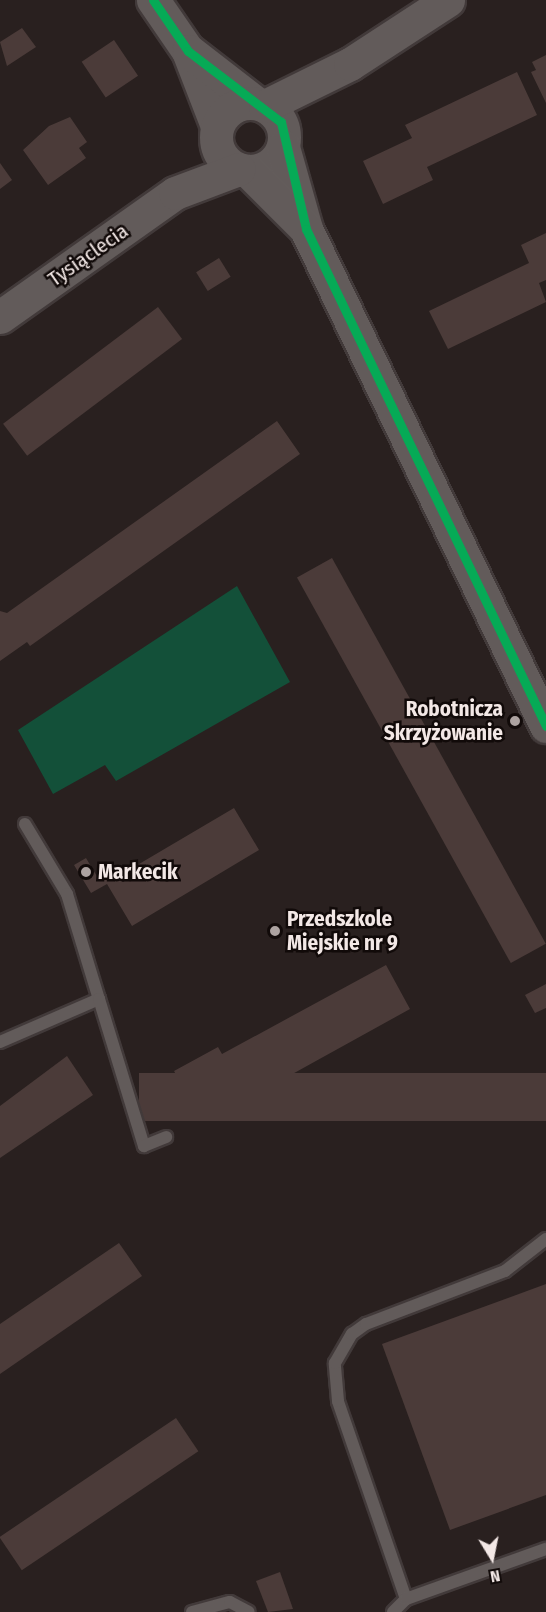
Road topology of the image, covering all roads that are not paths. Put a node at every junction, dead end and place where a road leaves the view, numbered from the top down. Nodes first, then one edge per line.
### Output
1 (153, 0) edge
2 (448, 0) edge
3 (188, 51) junction
4 (272, 121) junction
5 (217, 130) junction
6 (244, 170) junction
7 (175, 193) junction
8 (306, 229) junction
9 (0, 317) edge
10 (546, 726) edge
11 (25, 824) dead end
12 (99, 999) junction
13 (0, 1042) edge
14 (166, 1137) dead end
15 (546, 1239) edge
16 (546, 1549) edge
17 (406, 1599) junction
18 (192, 1612) edge
19 (249, 1612) edge
20 (393, 1612) edge

1 - 3 street
2 - 4 street
3 - 4 street
3 - 5 street
4 - 5 street
4 - 6 street
4 - 8 street
5 - 6 street
5 - 7 street, Tysiąclecia
6 - 7 street, Tysiąclecia
6 - 8 street
7 - 9 street, Tysiąclecia
8 - 10 street
11 - 12 lane
12 - 13 lane
12 - 14 lane
15 - 17 lane
16 - 17 lane
17 - 20 lane
18 - 19 lane

